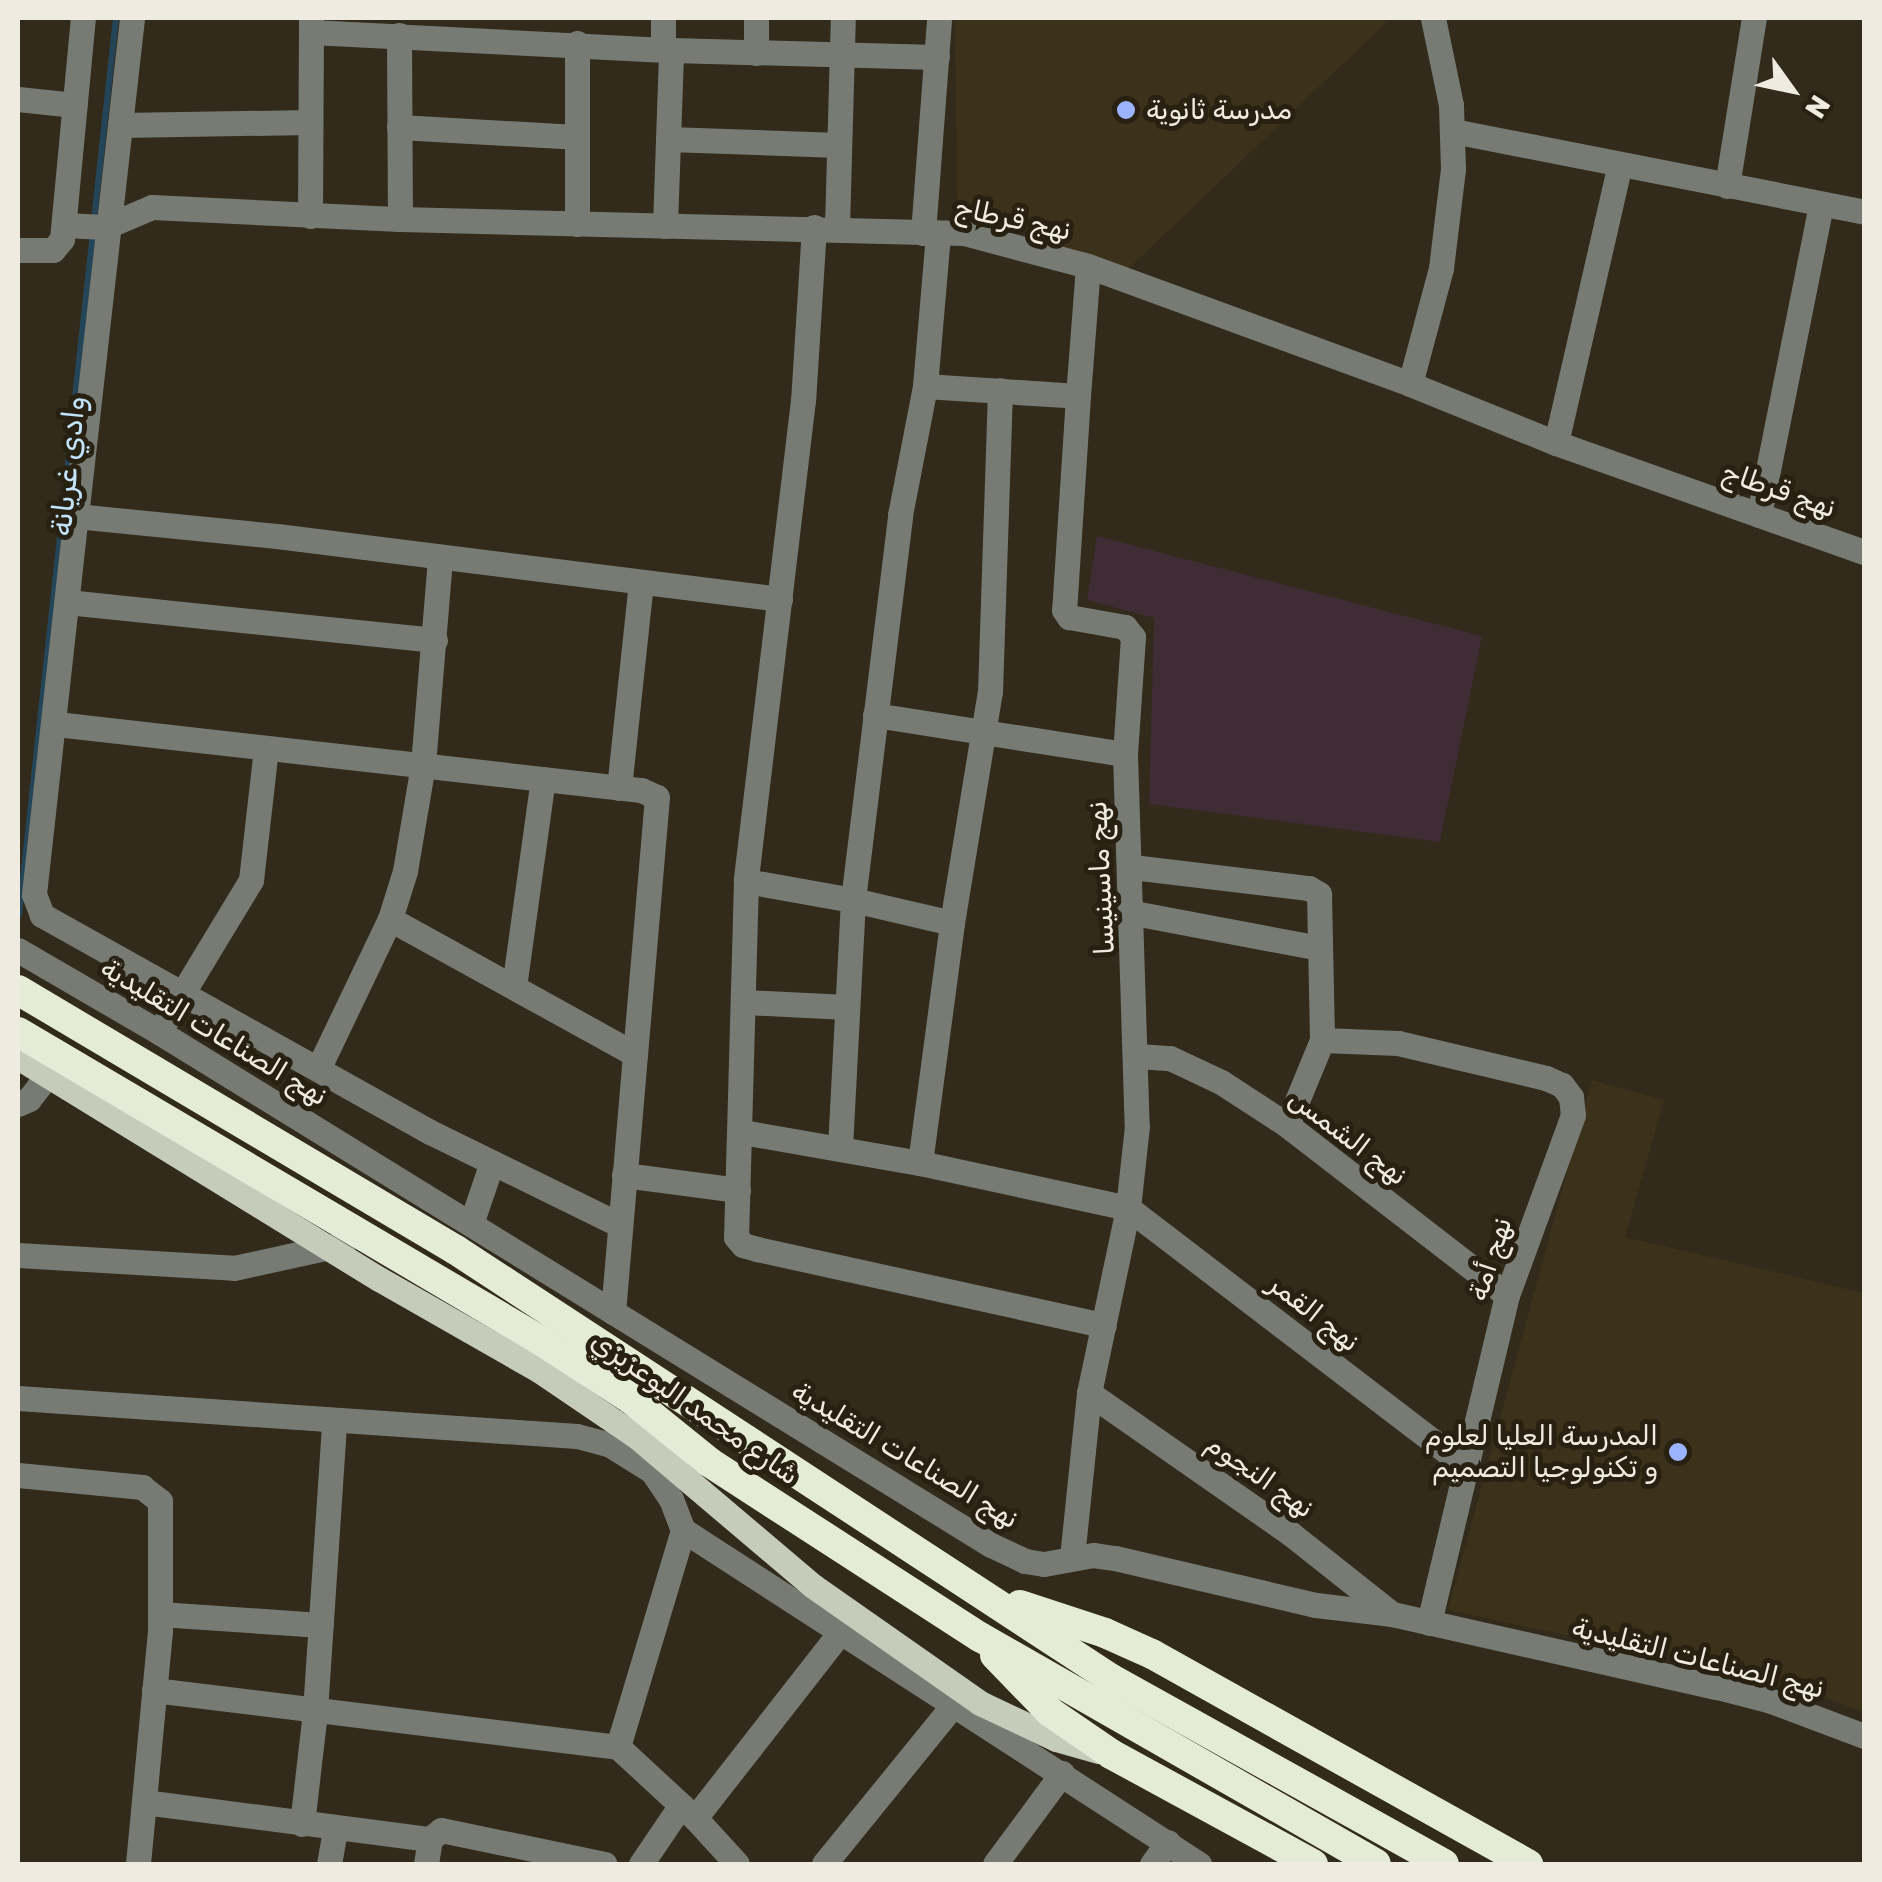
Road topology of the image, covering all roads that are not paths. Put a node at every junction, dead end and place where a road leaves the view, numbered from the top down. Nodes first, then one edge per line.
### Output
1 (83, 18) edge
2 (132, 18) edge
3 (663, 18) edge
4 (756, 18) edge
5 (842, 18) edge
6 (939, 18) edge
7 (1433, 18) edge
8 (1754, 18) edge
9 (311, 25) edge
10 (569, 34) edge
11 (399, 36) junction
12 (667, 50) junction
13 (756, 53) junction
14 (841, 56) junction
15 (937, 57) junction
16 (18, 99) edge
17 (75, 105) junction
18 (310, 122) junction
19 (120, 125) junction
20 (399, 128) junction
21 (1454, 131) junction
22 (576, 137) junction
23 (668, 139) junction
24 (840, 145) junction
25 (1620, 164) junction
26 (1727, 186) junction
27 (1821, 204) junction
28 (1864, 212) edge
29 (310, 216) junction
30 (400, 219) junction
31 (577, 224) junction
32 (69, 226) junction
33 (666, 226) junction
34 (104, 227) junction
35 (826, 227) junction
36 (931, 234) junction
37 (18, 250) edge
38 (1088, 266) junction
39 (1410, 384) junction
40 (924, 386) junction
41 (1000, 390) junction
42 (1078, 396) junction
43 (1556, 443) junction
44 (76, 516) junction
45 (1760, 516) junction
46 (1864, 552) edge
47 (440, 557) junction
48 (642, 582) junction
49 (780, 599) junction
50 (67, 602) junction
51 (435, 640) junction
52 (875, 716) junction
53 (56, 724) junction
54 (986, 730) junction
55 (266, 748) junction
56 (1125, 754) junction
57 (423, 765) junction
58 (544, 780) junction
59 (618, 788) junction
60 (1132, 867) junction
61 (746, 882) junction
62 (853, 900) junction
63 (1134, 913) junction
64 (390, 919) junction
65 (952, 922) junction
66 (1320, 948) junction
67 (18, 950) edge
68 (514, 987) junction
69 (18, 990) edge
70 (180, 993) junction
71 (745, 1002) junction
72 (847, 1007) junction
73 (18, 1032) edge
74 (158, 1032) junction
75 (1322, 1040) junction
76 (635, 1054) junction
77 (1138, 1056) junction
78 (18, 1057) edge
79 (319, 1067) junction
80 (46, 1076) junction
81 (18, 1104) edge
82 (1287, 1126) junction
83 (742, 1132) junction
84 (840, 1149) junction
85 (492, 1162) junction
86 (920, 1163) junction
87 (624, 1175) junction
88 (738, 1190) junction
89 (1128, 1208) junction
90 (470, 1224) junction
91 (620, 1225) junction
92 (362, 1238) junction
93 (330, 1248) junction
94 (18, 1255) edge
95 (1507, 1296) junction
96 (612, 1312) junction
97 (1104, 1325) junction
98 (1089, 1392) junction
99 (18, 1398) edge
100 (334, 1422) junction
101 (1464, 1465) junction
102 (18, 1475) edge
103 (683, 1530) junction
104 (1072, 1558) junction
105 (969, 1586) junction
106 (160, 1614) junction
107 (1392, 1614) junction
108 (1429, 1623) junction
109 (321, 1624) junction
110 (841, 1632) junction
111 (980, 1637) junction
112 (154, 1690) junction
113 (954, 1704) junction
114 (315, 1711) junction
115 (1864, 1736) edge
116 (618, 1747) junction
117 (1111, 1754) junction
118 (1062, 1774) junction
119 (144, 1802) junction
120 (688, 1812) junction
121 (302, 1824) junction
122 (335, 1828) junction
123 (1168, 1842) junction
124 (428, 1852) edge
125 (138, 1864) edge
126 (330, 1864) edge
127 (606, 1864) edge
128 (640, 1864) edge
129 (736, 1864) edge
130 (824, 1864) edge
131 (995, 1864) edge
132 (1152, 1864) edge
133 (1199, 1864) edge
134 (1313, 1864) edge
135 (1376, 1864) edge
136 (1444, 1864) edge
137 (1528, 1864) edge

1 - 17 street
2 - 19 street
3 - 12 street
4 - 13 street
5 - 14 street
6 - 15 street
7 - 21 street
8 - 26 street
9 - 11 street
9 - 18 street
10 - 11 street
10 - 12 street
10 - 22 street
11 - 20 street
12 - 13 street
12 - 23 street
13 - 14 street
14 - 15 street
14 - 24 street
15 - 36 street
16 - 17 street
17 - 32 street
18 - 19 street
18 - 29 street
19 - 34 street
20 - 22 street
20 - 30 street
21 - 25 street
21 - 39 street
22 - 31 street
23 - 24 street
23 - 33 street
24 - 35 street
25 - 26 street
25 - 43 street
26 - 27 street
27 - 28 street
27 - 45 street
29 - 30 street, نهج قرطاج
29 - 34 street, نهج قرطاج
30 - 31 street, نهج قرطاج
31 - 33 street, نهج قرطاج
32 - 34 street
32 - 37 street
33 - 35 street, نهج قرطاج
34 - 44 street
35 - 36 street, نهج قرطاج
35 - 49 street
36 - 38 street, نهج قرطاج
36 - 40 street
38 - 39 street, نهج قرطاج
38 - 42 street
39 - 43 street, نهج قرطاج
40 - 41 street
40 - 52 street
41 - 42 street
41 - 54 street
42 - 56 street, نهج ماسينيسا
43 - 45 street, نهج قرطاج
44 - 47 street
44 - 50 street
45 - 46 street, نهج قرطاج
47 - 48 street
47 - 51 street
48 - 49 street
48 - 59 street
49 - 61 street
50 - 51 street
50 - 53 street
51 - 57 street
52 - 54 street
52 - 62 street
53 - 55 street
53 - 70 street
54 - 56 street
54 - 65 street
55 - 57 street
55 - 70 street
56 - 60 street, نهج ماسينيسا
57 - 58 street
57 - 64 street
58 - 59 street
58 - 68 street
59 - 76 street
60 - 63 street, نهج ماسينيسا
60 - 66 street
61 - 62 street
61 - 71 street
62 - 65 street
62 - 72 street
63 - 66 street
63 - 77 street, نهج ماسينيسا
64 - 68 street
64 - 79 street
65 - 86 street
66 - 75 street
67 - 74 street, نهج الصناعات التقليدية
68 - 76 street
69 - 105 highway, شارع محمد البوعزيزي
70 - 74 street
70 - 79 street
71 - 72 street
71 - 83 street
72 - 84 street
73 - 92 highway, شارع محمد البوعزيزي
74 - 90 street, نهج الصناعات التقليدية
75 - 82 street
75 - 95 street, نهج أمة
76 - 87 street
77 - 82 street, نهج الشمس
77 - 89 street, نهج ماسينيسا
78 - 80 main road
79 - 85 street
80 - 81 street
80 - 93 main road
82 - 95 street, نهج الشمس
83 - 84 street
83 - 88 street
84 - 86 street
85 - 90 street
85 - 91 street
86 - 89 street
87 - 88 street
87 - 91 street
88 - 97 street
89 - 97 street, نهج ماسينيسا
89 - 101 street, نهج القمر
90 - 96 street, نهج الصناعات التقليدية
91 - 96 street
92 - 93 street
92 - 111 highway, شارع محمد البوعزيزي
93 - 94 street
93 - 117 main road
95 - 101 street, نهج أمة
96 - 104 street, نهج الصناعات التقليدية
97 - 98 street, نهج ماسينيسا
98 - 104 street, نهج ماسينيسا
98 - 107 street, نهج النجوم
99 - 100 street
100 - 103 street
100 - 109 street
101 - 108 street, نهج أمة
102 - 106 street
103 - 110 street
103 - 116 street
104 - 107 street, نهج الصناعات التقليدية
105 - 136 highway, شارع محمد البوعزيزي
105 - 137 highway, شارع محمد البوعزيزي
106 - 109 street
106 - 112 street
107 - 108 street, نهج الصناعات التقليدية
108 - 115 street, نهج الصناعات التقليدية
109 - 114 street
110 - 113 street
110 - 120 street
111 - 117 highway, شارع محمد البوعزيزي
111 - 135 highway
112 - 114 street
112 - 119 street
113 - 118 street
113 - 130 street
114 - 116 street
114 - 121 street
116 - 120 street
117 - 134 highway, شارع محمد البوعزيزي
118 - 123 street
118 - 131 street
119 - 121 street
119 - 125 street
120 - 128 street
120 - 129 street
121 - 122 street
122 - 124 street
122 - 126 street
123 - 132 street
123 - 133 street
124 - 127 street

